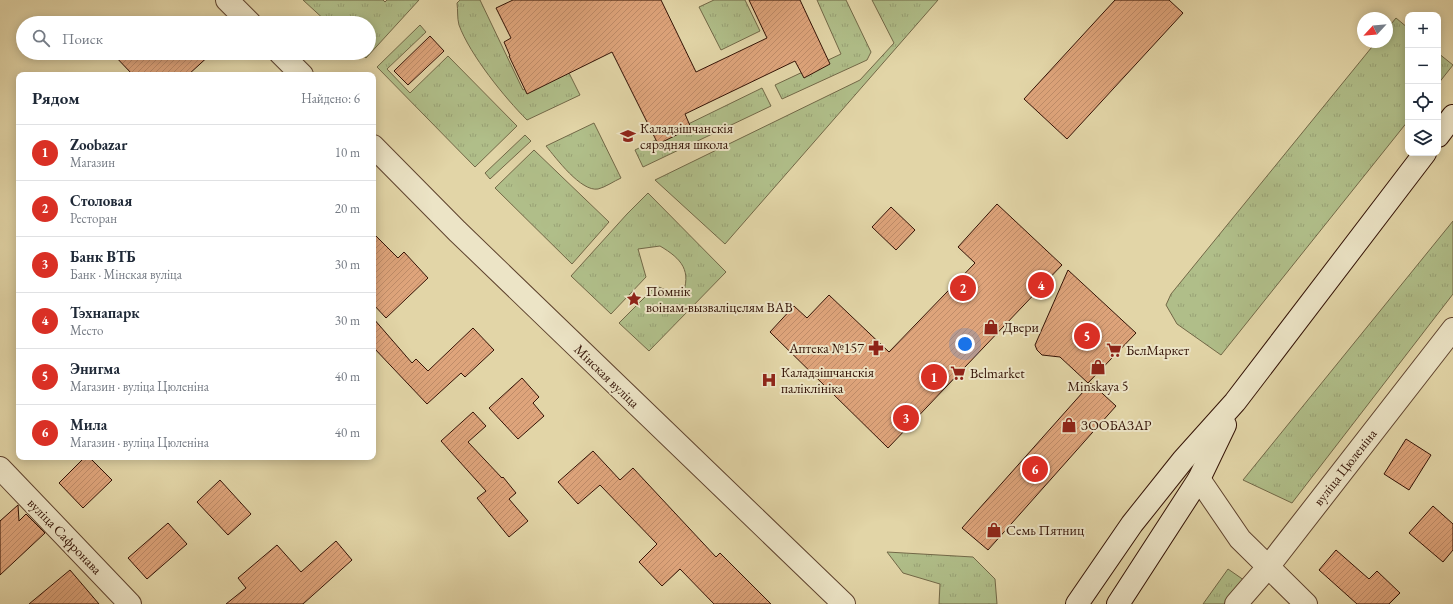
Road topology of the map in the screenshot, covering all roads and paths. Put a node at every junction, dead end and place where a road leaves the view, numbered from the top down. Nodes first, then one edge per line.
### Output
1 (227, 0) edge
2 (243, 16) edge
3 (287, 60) edge
4 (299, 72) edge
5 (1453, 116) edge
6 (1441, 132) edge
7 (376, 149) edge
8 (1423, 156) edge
9 (1453, 330) edge
10 (1235, 402) junction
11 (0, 468) edge
12 (1199, 479) junction
13 (1268, 567) junction
14 (130, 604) edge
15 (844, 604) edge
16 (1077, 604) edge
17 (1118, 604) edge
18 (1236, 604) edge
19 (1306, 604) edge

1 - 2 street
3 - 4 street
5 - 6 street
7 - 15 street, Мінская вуліца
8 - 10 street
9 - 13 street, вуліца Цюленіна
10 - 12 street
10 - 16 street
11 - 14 street, вуліца Сафронава
12 - 13 street
12 - 17 street
13 - 18 street, вуліца Цюленіна
13 - 19 street

